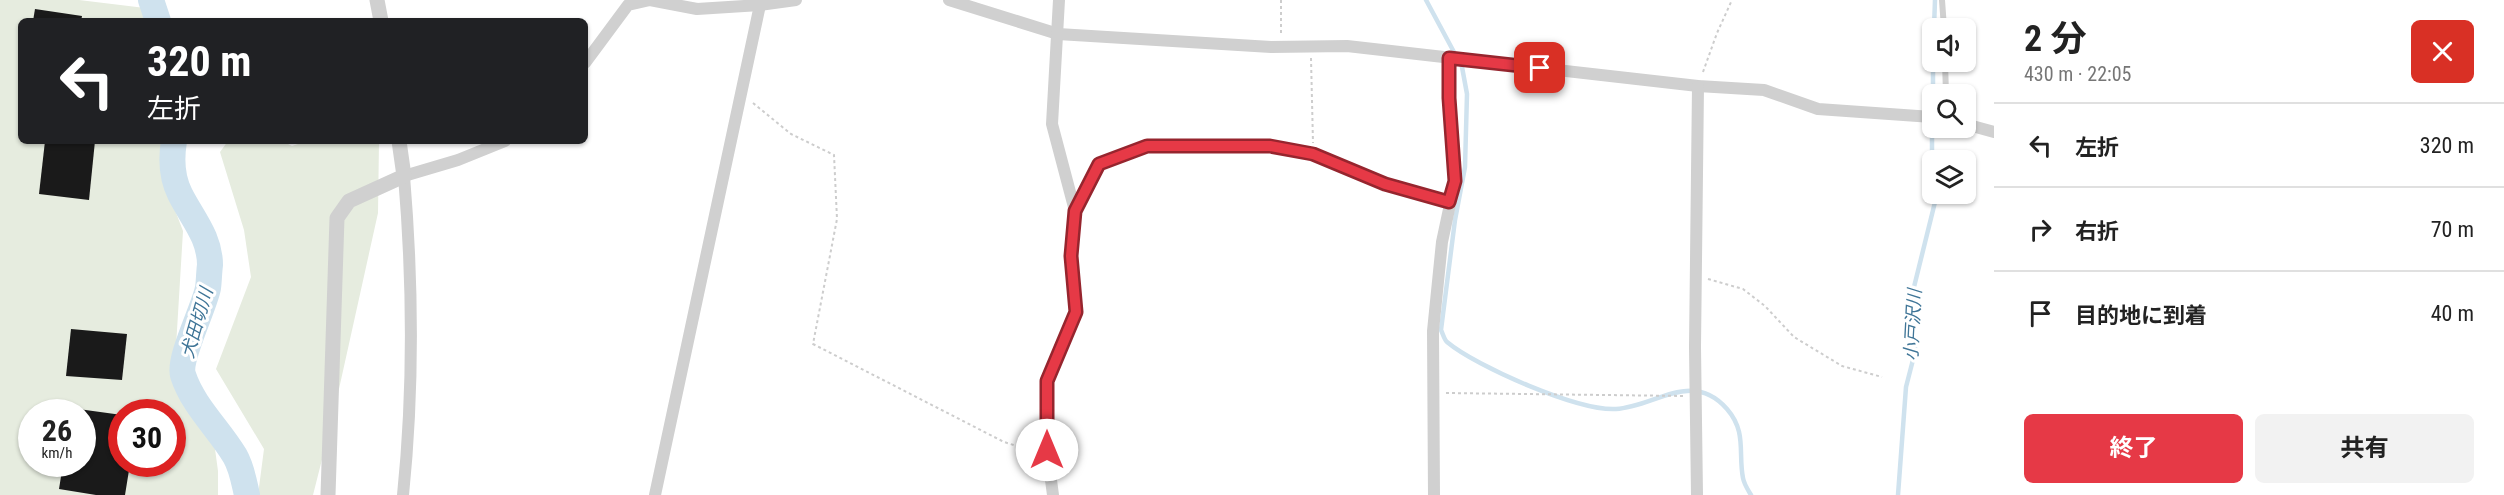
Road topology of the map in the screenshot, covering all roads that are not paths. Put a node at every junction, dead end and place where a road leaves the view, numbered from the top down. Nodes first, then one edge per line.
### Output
1 (377, 0) edge
2 (796, 0) edge
3 (949, 0) edge
4 (1059, 0) edge
5 (1942, 0) edge
6 (760, 5) junction
7 (380, 18) edge
8 (1943, 18) edge
9 (1058, 34) junction
10 (1449, 58) junction
11 (588, 59) edge
12 (1698, 86) junction
13 (1922, 117) edge
14 (1976, 127) edge
15 (1994, 132) edge
16 (399, 144) edge
17 (498, 144) edge
18 (404, 176) junction
19 (1449, 202) junction
20 (1075, 211) junction
21 (328, 495) edge
22 (403, 495) edge
23 (655, 495) edge
24 (1053, 495) edge
25 (1434, 495) edge
26 (1697, 495) edge

1 - 7 street
2 - 6 street
3 - 9 street
4 - 9 street
5 - 8 lane
6 - 11 street
6 - 23 street
9 - 10 street
9 - 20 street
10 - 12 street
10 - 19 street
12 - 13 street
12 - 26 street
14 - 15 street
16 - 18 street
17 - 18 street
18 - 21 street
18 - 22 street
19 - 20 street
19 - 25 street
20 - 24 street

